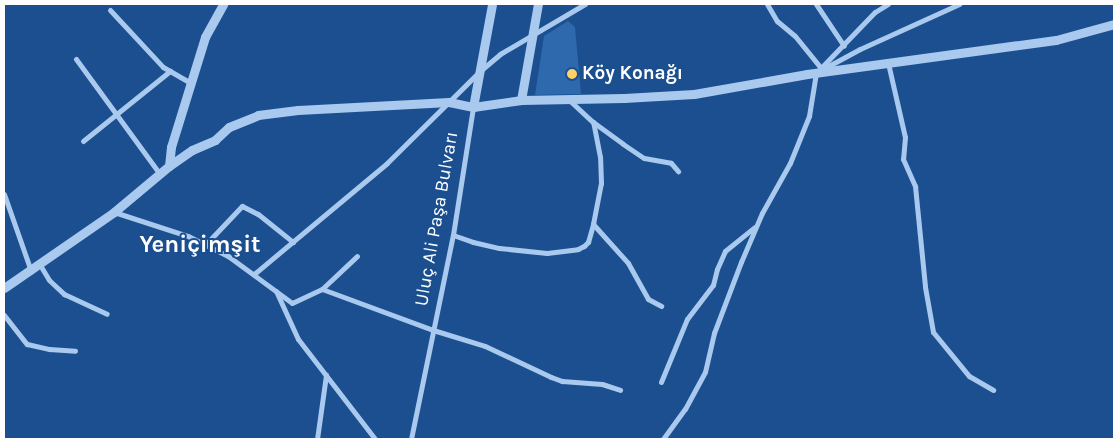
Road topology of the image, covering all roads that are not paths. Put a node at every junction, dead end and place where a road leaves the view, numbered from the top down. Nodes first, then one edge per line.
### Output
1 (223, 4) edge
2 (492, 4) edge
3 (538, 4) edge
4 (585, 4) edge
5 (767, 4) edge
6 (816, 4) edge
7 (878, 4) edge
8 (888, 4) edge
9 (959, 4) edge
10 (110, 10) dead end
11 (875, 12) junction
12 (1114, 24) edge
13 (533, 34) junction
14 (844, 46) junction
15 (76, 59) dead end
16 (888, 63) junction
17 (818, 70) junction
18 (170, 71) junction
19 (480, 71) junction
20 (192, 84) junction
21 (568, 99) junction
22 (522, 100) junction
23 (449, 102) junction
24 (473, 107) junction
25 (117, 114) junction
26 (592, 122) junction
27 (83, 141) dead end
28 (169, 166) junction
29 (678, 171) dead end
30 (160, 174) junction
31 (4, 194) edge
32 (114, 212) junction
33 (593, 224) junction
34 (756, 227) junction
35 (453, 235) junction
36 (293, 242) junction
37 (206, 245) junction
38 (357, 256) dead end
39 (40, 265) junction
40 (31, 271) junction
41 (254, 274) junction
42 (4, 288) edge
43 (275, 288) junction
44 (322, 288) junction
45 (661, 306) dead end
46 (106, 314) dead end
47 (4, 315) edge
48 (433, 330) junction
49 (75, 351) dead end
50 (326, 375) junction
51 (661, 382) dead end
52 (620, 390) dead end
53 (993, 390) dead end
54 (317, 439) edge
55 (375, 439) edge
56 (411, 439) edge
57 (663, 439) edge

1 - 20 street
2 - 19 street, Uluç Ali Paşa Bulvarı
3 - 13 street
4 - 13 street
5 - 17 street
6 - 14 street
7 - 11 street
8 - 11 street
9 - 17 street
10 - 18 street
11 - 14 street
12 - 16 street
13 - 19 street
13 - 22 street
14 - 17 street
15 - 25 street
16 - 17 street
16 - 53 street
17 - 21 street
17 - 34 street
18 - 20 street
18 - 25 street
19 - 23 street
19 - 24 street, Uluç Ali Paşa Bulvarı
20 - 28 street
21 - 22 street
21 - 26 street
22 - 24 street
23 - 24 street
23 - 28 street
23 - 36 street
24 - 35 street, Uluç Ali Paşa Bulvarı
25 - 27 street
25 - 30 street
26 - 29 street
26 - 33 street
28 - 30 street
30 - 32 street
31 - 40 street
32 - 37 street
32 - 39 street
33 - 35 street
33 - 45 street
34 - 51 street
34 - 57 street
35 - 48 street, Uluç Ali Paşa Bulvarı
36 - 37 street
36 - 41 street
37 - 41 street
38 - 44 street
39 - 40 street
39 - 46 street
40 - 42 street
41 - 43 street
43 - 44 street
43 - 50 street
44 - 48 street
47 - 49 street
48 - 52 street
48 - 56 street, Uluç Ali Paşa Bulvarı
50 - 54 street
50 - 55 street

